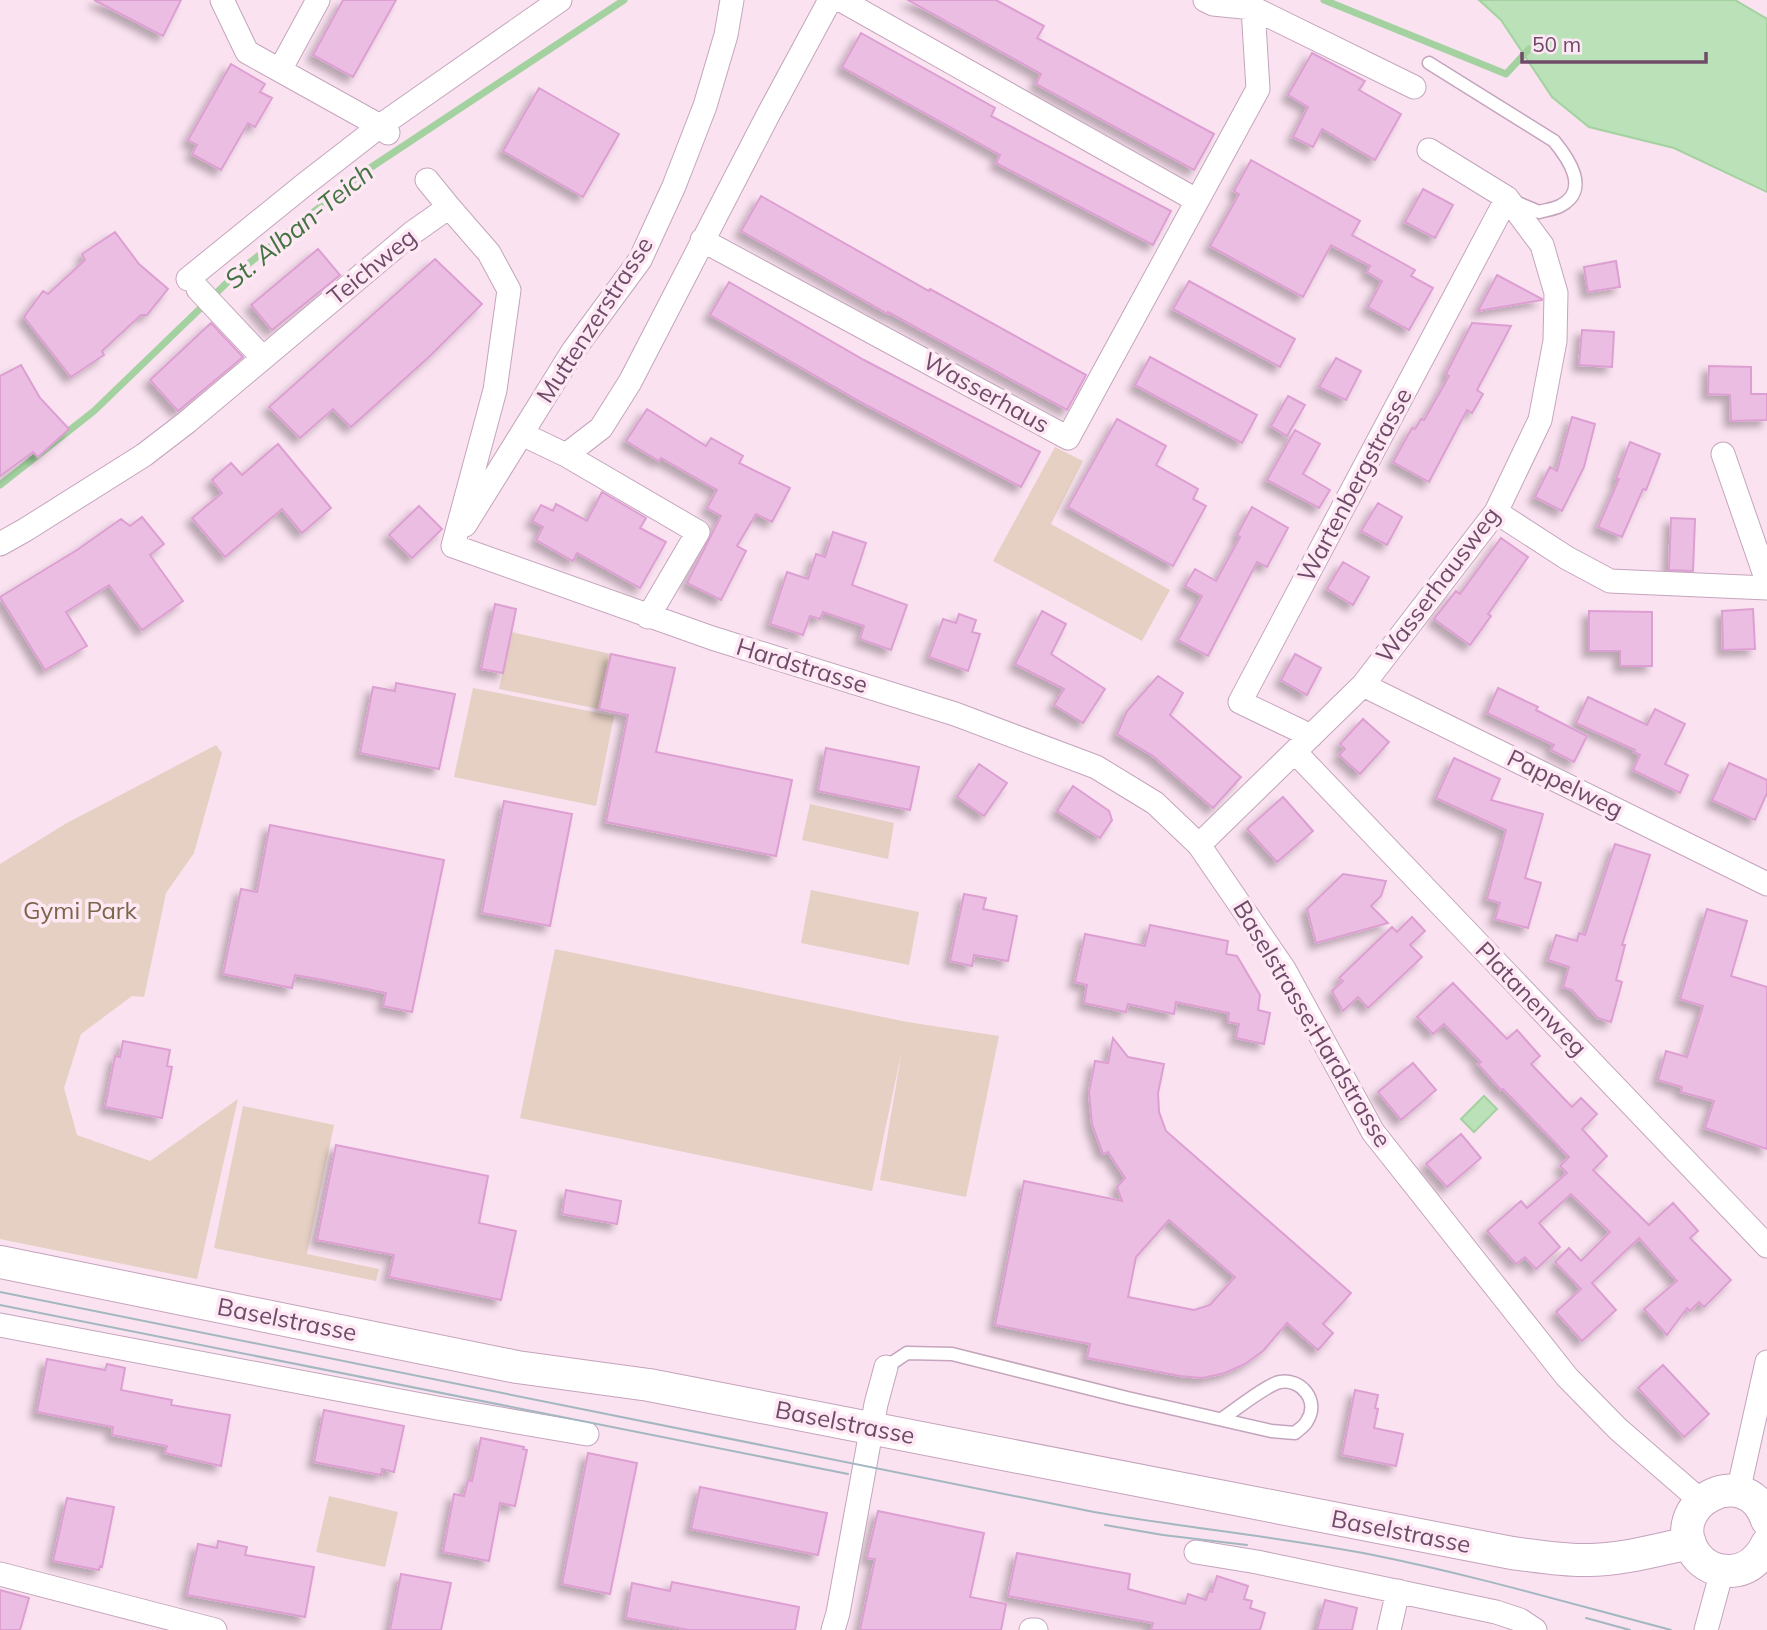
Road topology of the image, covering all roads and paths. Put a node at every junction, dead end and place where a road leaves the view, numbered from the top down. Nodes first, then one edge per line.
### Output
1 (222, 0) edge
2 (318, 0) edge
3 (560, 0) edge
4 (732, 0) edge
5 (830, 0) edge
6 (841, 0) edge
7 (1205, 0) edge
8 (1253, 8) junction
9 (1429, 63) dead end
10 (280, 70) junction
11 (1414, 87) dead end
12 (384, 130) junction
13 (1429, 150) dead end
14 (427, 180) dead end
15 (1507, 198) junction
16 (1196, 200) junction
17 (449, 207) junction
18 (702, 240) junction
19 (263, 358) junction
20 (522, 434) junction
21 (1723, 454) dead end
22 (566, 455) junction
23 (1496, 512) junction
24 (0, 544) edge
25 (453, 546) junction
26 (1767, 581) edge
27 (1767, 588) edge
28 (648, 617) junction
29 (1363, 685) junction
30 (955, 714) joint
31 (1303, 744) junction
32 (1199, 845) junction
33 (1767, 884) edge
34 (1767, 1246) edge
35 (0, 1262) edge
36 (0, 1325) edge
37 (1767, 1362) edge
38 (886, 1367) joint
39 (1223, 1418) junction
40 (872, 1428) junction
41 (587, 1434) dead end
42 (1738, 1492) junction
43 (1701, 1501) junction
44 (1767, 1520) edge
45 (1690, 1543) junction
46 (1196, 1552) dead end
47 (1764, 1555) edge
48 (1722, 1571) junction
49 (0, 1573) edge
50 (1398, 1591) junction
51 (1528, 1625) edge
52 (215, 1630) edge
53 (833, 1630) edge
54 (1389, 1630) edge
55 (1706, 1630) edge

1 - 10 street
2 - 10 street
3 - 12 street
4 - 20 street, Muttenzerstrasse
5 - 18 street
6 - 16 street
7 - 8 street
8 - 11 street
8 - 16 street, Wasserhaus
9 - 15 lane
10 - 12 street
12 - 19 street
13 - 15 street, Wasserhausweg
14 - 17 street
15 - 23 street, Wasserhausweg
15 - 31 street, Wartenbergstrasse
16 - 18 street, Wasserhaus
17 - 19 street, Teichweg
17 - 25 street
18 - 22 street
19 - 24 street, Teichweg
20 - 22 street
20 - 25 street, Muttenzerstrasse
21 - 26 street
22 - 28 street
23 - 27 street
23 - 29 street, Wasserhausweg
25 - 28 street, Hardstrasse
28 - 30 street, Hardstrasse
29 - 31 street, Wasserhausweg
29 - 33 street, Pappelweg
30 - 32 street, Baselstrasse;Hardstrasse
31 - 32 street, Wasserhausweg
31 - 34 street, Platanenweg
32 - 43 street, Baselstrasse;Hardstrasse
35 - 40 main road, Baselstrasse
36 - 41 street
37 - 42 street
38 - 39 lane
38 - 40 street
39 - 39 lane
40 - 45 main road, Baselstrasse
40 - 53 street
42 - 43 main road
42 - 44 main road
43 - 45 main road
45 - 48 main road
46 - 50 street
47 - 48 main road
48 - 55 street
49 - 52 street
50 - 51 street
50 - 54 street

